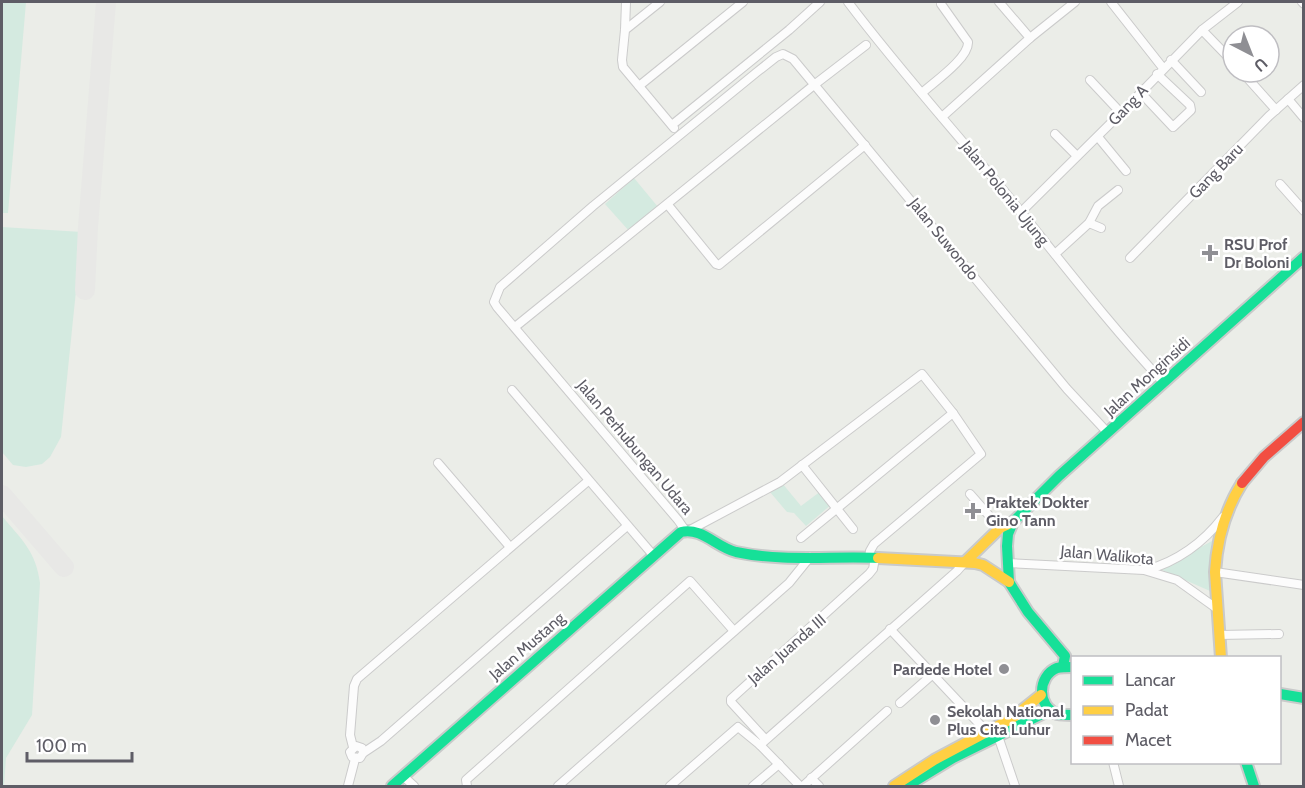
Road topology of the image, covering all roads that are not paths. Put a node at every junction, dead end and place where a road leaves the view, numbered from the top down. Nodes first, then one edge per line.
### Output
1 (626, 2) edge
2 (660, 2) edge
3 (743, 2) edge
4 (820, 2) edge
5 (848, 2) edge
6 (999, 2) edge
7 (1073, 2) edge
8 (1111, 2) edge
9 (1238, 2) edge
10 (941, 4) dead end
11 (626, 30) junction
12 (1202, 30) junction
13 (1030, 38) junction
14 (866, 45) dead end
15 (1221, 50) edge
16 (1171, 60) junction
17 (1160, 71) junction
18 (1090, 80) dead end
19 (1253, 84) edge
20 (814, 85) junction
21 (1304, 85) edge
22 (639, 86) junction
23 (1201, 92) dead end
24 (922, 93) junction
25 (1141, 93) junction
26 (1288, 99) junction
27 (1276, 110) junction
28 (1121, 113) junction
29 (942, 117) junction
30 (1304, 118) edge
31 (672, 125) junction
32 (1055, 134) dead end
33 (680, 135) junction
34 (1098, 137) junction
35 (865, 145) junction
36 (1077, 156) junction
37 (1126, 171) dead end
38 (1280, 184) dead end
39 (1118, 190) dead end
40 (668, 205) junction
41 (1304, 211) edge
42 (1021, 212) junction
43 (1089, 223) junction
44 (1101, 228) dead end
45 (1055, 254) junction
46 (1304, 257) edge
47 (1130, 258) dead end
48 (515, 327) junction
49 (1164, 383) junction
50 (512, 390) dead end
51 (953, 413) junction
52 (1304, 422) edge
53 (1108, 433) junction
54 (438, 463) dead end
55 (802, 465) junction
56 (588, 481) junction
57 (970, 494) dead end
58 (838, 509) junction
59 (1228, 510) junction
60 (1013, 522) junction
61 (627, 526) junction
62 (1000, 528) junction
63 (853, 529) dead end
64 (687, 530) junction
65 (801, 538) dead end
66 (510, 547) junction
67 (653, 555) junction
68 (810, 557) junction
69 (872, 558) junction
70 (965, 562) junction
71 (1007, 563) junction
72 (1144, 570) junction
73 (1215, 572) junction
74 (1009, 582) junction
75 (1304, 585) edge
76 (1216, 608) junction
77 (890, 629) junction
78 (734, 631) junction
79 (1279, 634) dead end
80 (1219, 635) junction
81 (1221, 656) edge
82 (1068, 667) edge
83 (933, 674) junction
84 (1041, 694) junction
85 (1281, 694) edge
86 (1304, 698) edge
87 (900, 703) dead end
88 (1050, 710) junction
89 (887, 711) dead end
90 (1071, 716) edge
91 (986, 731) junction
92 (998, 736) junction
93 (762, 742) junction
94 (353, 747) junction
95 (363, 753) junction
96 (355, 759) junction
97 (778, 764) junction
98 (1114, 764) edge
99 (1247, 764) edge
100 (403, 776) junction
101 (812, 778) junction
102 (348, 786) edge
103 (392, 786) edge
104 (414, 786) edge
105 (467, 786) edge
106 (558, 786) edge
107 (670, 786) edge
108 (753, 786) edge
109 (801, 786) edge
110 (819, 786) edge
111 (894, 786) edge
112 (908, 786) edge
113 (1015, 786) edge
114 (1119, 786) edge
115 (1254, 786) edge

1 - 11 street
2 - 11 street
3 - 22 street
4 - 31 street
5 - 24 street, Jalan Polonia Ujung
6 - 13 street
7 - 13 street
8 - 17 street
9 - 12 street, Gang A
10 - 24 street
11 - 22 street
12 - 15 street
12 - 16 street, Gang A
13 - 29 street
14 - 20 street
16 - 17 street, Gang A
16 - 23 street
17 - 25 street, Gang A
17 - 25 street
18 - 28 street
19 - 27 street
20 - 33 street, Jalan Suwondo
20 - 35 street, Jalan Suwondo
20 - 40 street
21 - 26 street, Gang Baru
22 - 31 street
24 - 29 street, Jalan Polonia Ujung
25 - 28 street, Gang A
26 - 27 street, Gang Baru
26 - 30 street
27 - 47 street, Gang Baru
28 - 34 street, Gang A
29 - 42 street, Jalan Polonia Ujung
31 - 33 street
32 - 36 street
33 - 48 street, Jalan Perhubungan Udara
34 - 36 street, Gang A
34 - 37 street
35 - 40 street
35 - 53 street, Jalan Suwondo
36 - 42 street, Gang A
38 - 41 street
39 - 43 street
40 - 48 street
42 - 45 street, Jalan Polonia Ujung
43 - 44 street
43 - 45 street
45 - 49 street, Jalan Polonia Ujung
46 - 49 main road, Jalan Monginsidi
48 - 64 street, Jalan Perhubungan Udara
49 - 53 main road, Jalan Monginsidi
50 - 56 street
51 - 55 street
51 - 58 street
51 - 69 street
52 - 59 main road
53 - 60 main road, Jalan Monginsidi
54 - 66 street
55 - 58 street
55 - 64 street
56 - 61 street
56 - 66 street
57 - 62 street
58 - 63 street
58 - 65 street
59 - 72 street
59 - 73 main road
60 - 62 main road, Jalan Monginsidi
60 - 71 main road
61 - 67 street
61 - 95 street
62 - 70 main road, Jalan Monginsidi
64 - 67 main road, Jalan Mustang
64 - 68 main road, Jalan Perhubungan Udara
66 - 94 street
67 - 100 main road, Jalan Mustang
68 - 69 main road, Jalan Perhubungan Udara
68 - 78 street
69 - 70 main road, Jalan Perhubungan Udara
69 - 93 street, Jalan Juanda III
70 - 74 main road, Jalan Perhubungan Udara
70 - 77 street, Jalan Monginsidi
71 - 72 street, Jalan Walikota
71 - 74 main road
72 - 76 street, Jalan Walikota
73 - 75 street
73 - 76 main road
74 - 82 main road
76 - 80 main road
77 - 83 street
77 - 93 street, Jalan Monginsidi
78 - 105 street
78 - 106 street
79 - 80 street
80 - 81 main road
82 - 84 main road
83 - 87 street
83 - 91 street
84 - 88 main road
84 - 91 main road
85 - 86 main road
88 - 90 main road
88 - 92 main road
89 - 101 street
91 - 111 main road
92 - 112 main road
92 - 113 street
93 - 97 street
93 - 107 street
94 - 95 street
94 - 96 street
95 - 96 street
96 - 102 street
97 - 108 street
97 - 109 street
98 - 114 street
99 - 115 main road
100 - 103 main road, Jalan Mustang
100 - 104 street
101 - 109 street
101 - 110 street

